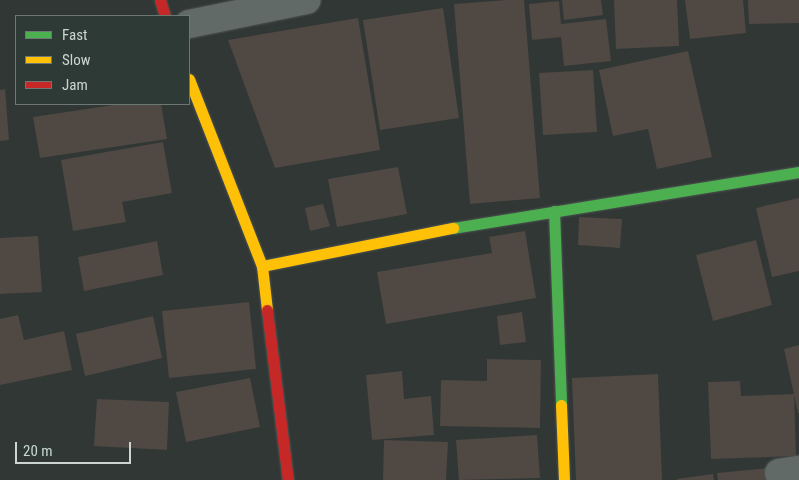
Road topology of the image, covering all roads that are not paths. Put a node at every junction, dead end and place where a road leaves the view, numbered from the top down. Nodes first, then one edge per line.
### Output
1 (160, 0) edge
2 (306, 0) edge
3 (165, 15) edge
4 (190, 24) edge
5 (190, 82) edge
6 (799, 172) edge
7 (554, 211) junction
8 (262, 266) junction
9 (288, 480) edge
10 (564, 480) edge

1 - 3 street
2 - 4 street
5 - 8 street
6 - 7 street
7 - 8 street
7 - 10 street
8 - 9 street

